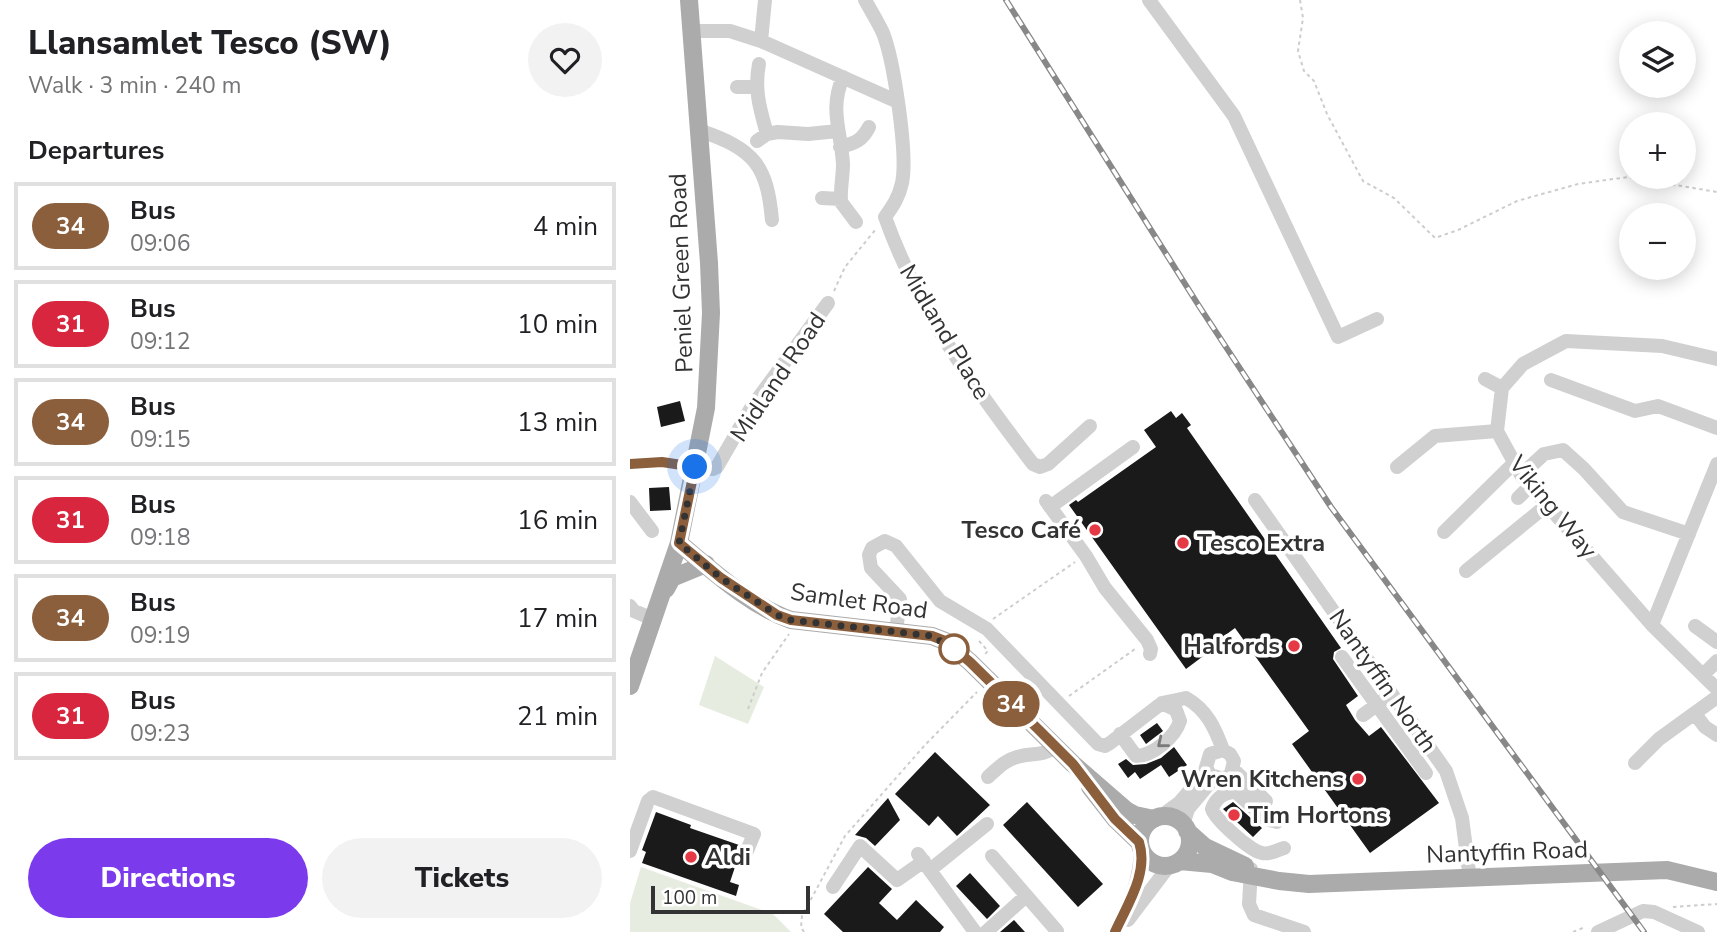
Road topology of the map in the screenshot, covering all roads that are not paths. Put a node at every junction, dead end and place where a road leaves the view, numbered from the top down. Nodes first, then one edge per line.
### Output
1 (689, 0) edge
2 (865, 0) edge
3 (1149, 0) edge
4 (768, 1) edge
5 (693, 31) junction
6 (761, 41) junction
7 (760, 64) dead end
8 (843, 77) junction
9 (737, 87) dead end
10 (756, 87) junction
11 (896, 101) junction
12 (869, 127) dead end
13 (701, 131) junction
14 (838, 131) junction
15 (840, 147) junction
16 (822, 198) dead end
17 (841, 199) junction
18 (772, 220) dead end
19 (856, 222) dead end
20 (828, 303) road end
21 (1377, 319) dead end
22 (1717, 359) edge
23 (1485, 379) dead end
24 (1551, 380) dead end
25 (1502, 388) junction
26 (1090, 426) dead end
27 (1717, 428) edge
28 (1497, 431) junction
29 (1133, 447) dead end
30 (630, 464) edge
31 (1717, 464) edge
32 (695, 467) junction
33 (1397, 467) dead end
34 (1522, 475) junction
35 (1518, 498) dead end
36 (1255, 500) dead end
37 (630, 502) edge
38 (1548, 505) junction
39 (652, 531) dead end
40 (1444, 532) dead end
41 (1689, 534) junction
42 (679, 543) junction
43 (706, 564) junction
44 (1466, 571) dead end
45 (661, 598) junction
46 (630, 606) edge
47 (653, 619) junction
48 (1652, 625) junction
49 (1695, 626) dead end
50 (896, 632) junction
51 (1717, 642) edge
52 (1149, 647) road end
53 (1342, 657) dead end
54 (1717, 661) edge
55 (1703, 675) junction
56 (630, 686) edge
57 (1717, 689) edge
58 (1391, 694) junction
59 (1717, 697) edge
60 (1162, 703) junction
61 (1377, 705) junction
62 (1695, 714) junction
63 (1363, 715) dead end
64 (1120, 734) junction
65 (1717, 735) edge
66 (1055, 747) junction
67 (1223, 750) junction
68 (1634, 763) dead end
69 (1073, 764) junction
70 (1234, 769) junction
71 (1210, 773) junction
72 (1426, 773) dead end
73 (988, 777) dead end
74 (1266, 801) dead end
75 (1157, 818) junction
76 (1277, 822) dead end
77 (987, 824) dead end
78 (1185, 828) junction
79 (1140, 845) junction
80 (1284, 848) dead end
81 (630, 851) edge
82 (746, 853) dead end
83 (992, 856) dead end
84 (924, 862) junction
85 (1175, 863) junction
86 (1250, 872) junction
87 (1470, 879) junction
88 (1717, 883) edge
89 (833, 887) dead end
90 (1026, 896) junction
91 (1057, 931) edge
92 (975, 932) edge
93 (986, 932) edge
94 (1117, 932) edge
95 (1304, 932) edge
96 (1598, 932) edge
97 (1698, 932) edge

1 - 5 main road, Peniel Green Road
2 - 11 street
3 - 21 street
4 - 6 street
5 - 6 street
5 - 13 main road, Peniel Green Road
6 - 8 street
7 - 10 street
8 - 11 street
8 - 14 street
9 - 10 street
10 - 14 street
11 - 26 street, Midland Place
12 - 15 street
13 - 18 street
13 - 32 main road, Peniel Green Road
14 - 15 street
15 - 17 street
16 - 17 street
17 - 19 street
20 - 32 street, Midland Road
22 - 25 street
23 - 25 street
24 - 27 street
25 - 28 street, Viking Way
28 - 33 street
28 - 34 street, Viking Way
29 - 52 street
30 - 32 street
31 - 41 street
32 - 42 main road, Peniel Green Road
34 - 35 street
34 - 38 street, Viking Way
34 - 40 street
34 - 41 street
36 - 58 street, Nantyffin North
37 - 39 street
38 - 44 street
38 - 48 street, Viking Way
41 - 48 street
42 - 43 main road, Samlet Road
42 - 45 main road
43 - 45 main road
43 - 50 main road, Samlet Road
45 - 47 main road
46 - 47 street
47 - 56 main road
48 - 55 street, Viking Way
49 - 51 street
50 - 64 street
50 - 66 main road, Samlet Road
53 - 61 street
54 - 55 street
55 - 57 street, Viking Way
58 - 61 street
58 - 87 street, Nantyffin North
59 - 62 street
60 - 64 street
60 -> 64 street
60 - 67 street
61 - 63 street
61 - 72 street
62 - 65 street
62 - 68 street
66 - 69 main road, Samlet Road
66 - 73 street
67 - 70 street
67 - 71 street
69 - 75 main road, Samlet Road
69 - 79 main road, Samlet Road
70 - 71 street
70 - 74 street
71 - 75 street
71 - 78 street
75 - 78 main road
75 - 79 main road
76 - 80 street
77 - 84 street
78 - 85 main road
78 - 86 main road, Nantyffin Road
79 - 85 main road
79 - 94 street
81 - 82 street
83 - 90 street
84 - 89 street
84 - 92 street
85 - 86 main road, Nantyffin Road
85 - 94 street
86 - 87 main road, Nantyffin Road
86 - 95 street
87 - 88 main road, Nantyffin Road
90 - 91 street
90 - 93 street
96 - 97 street

